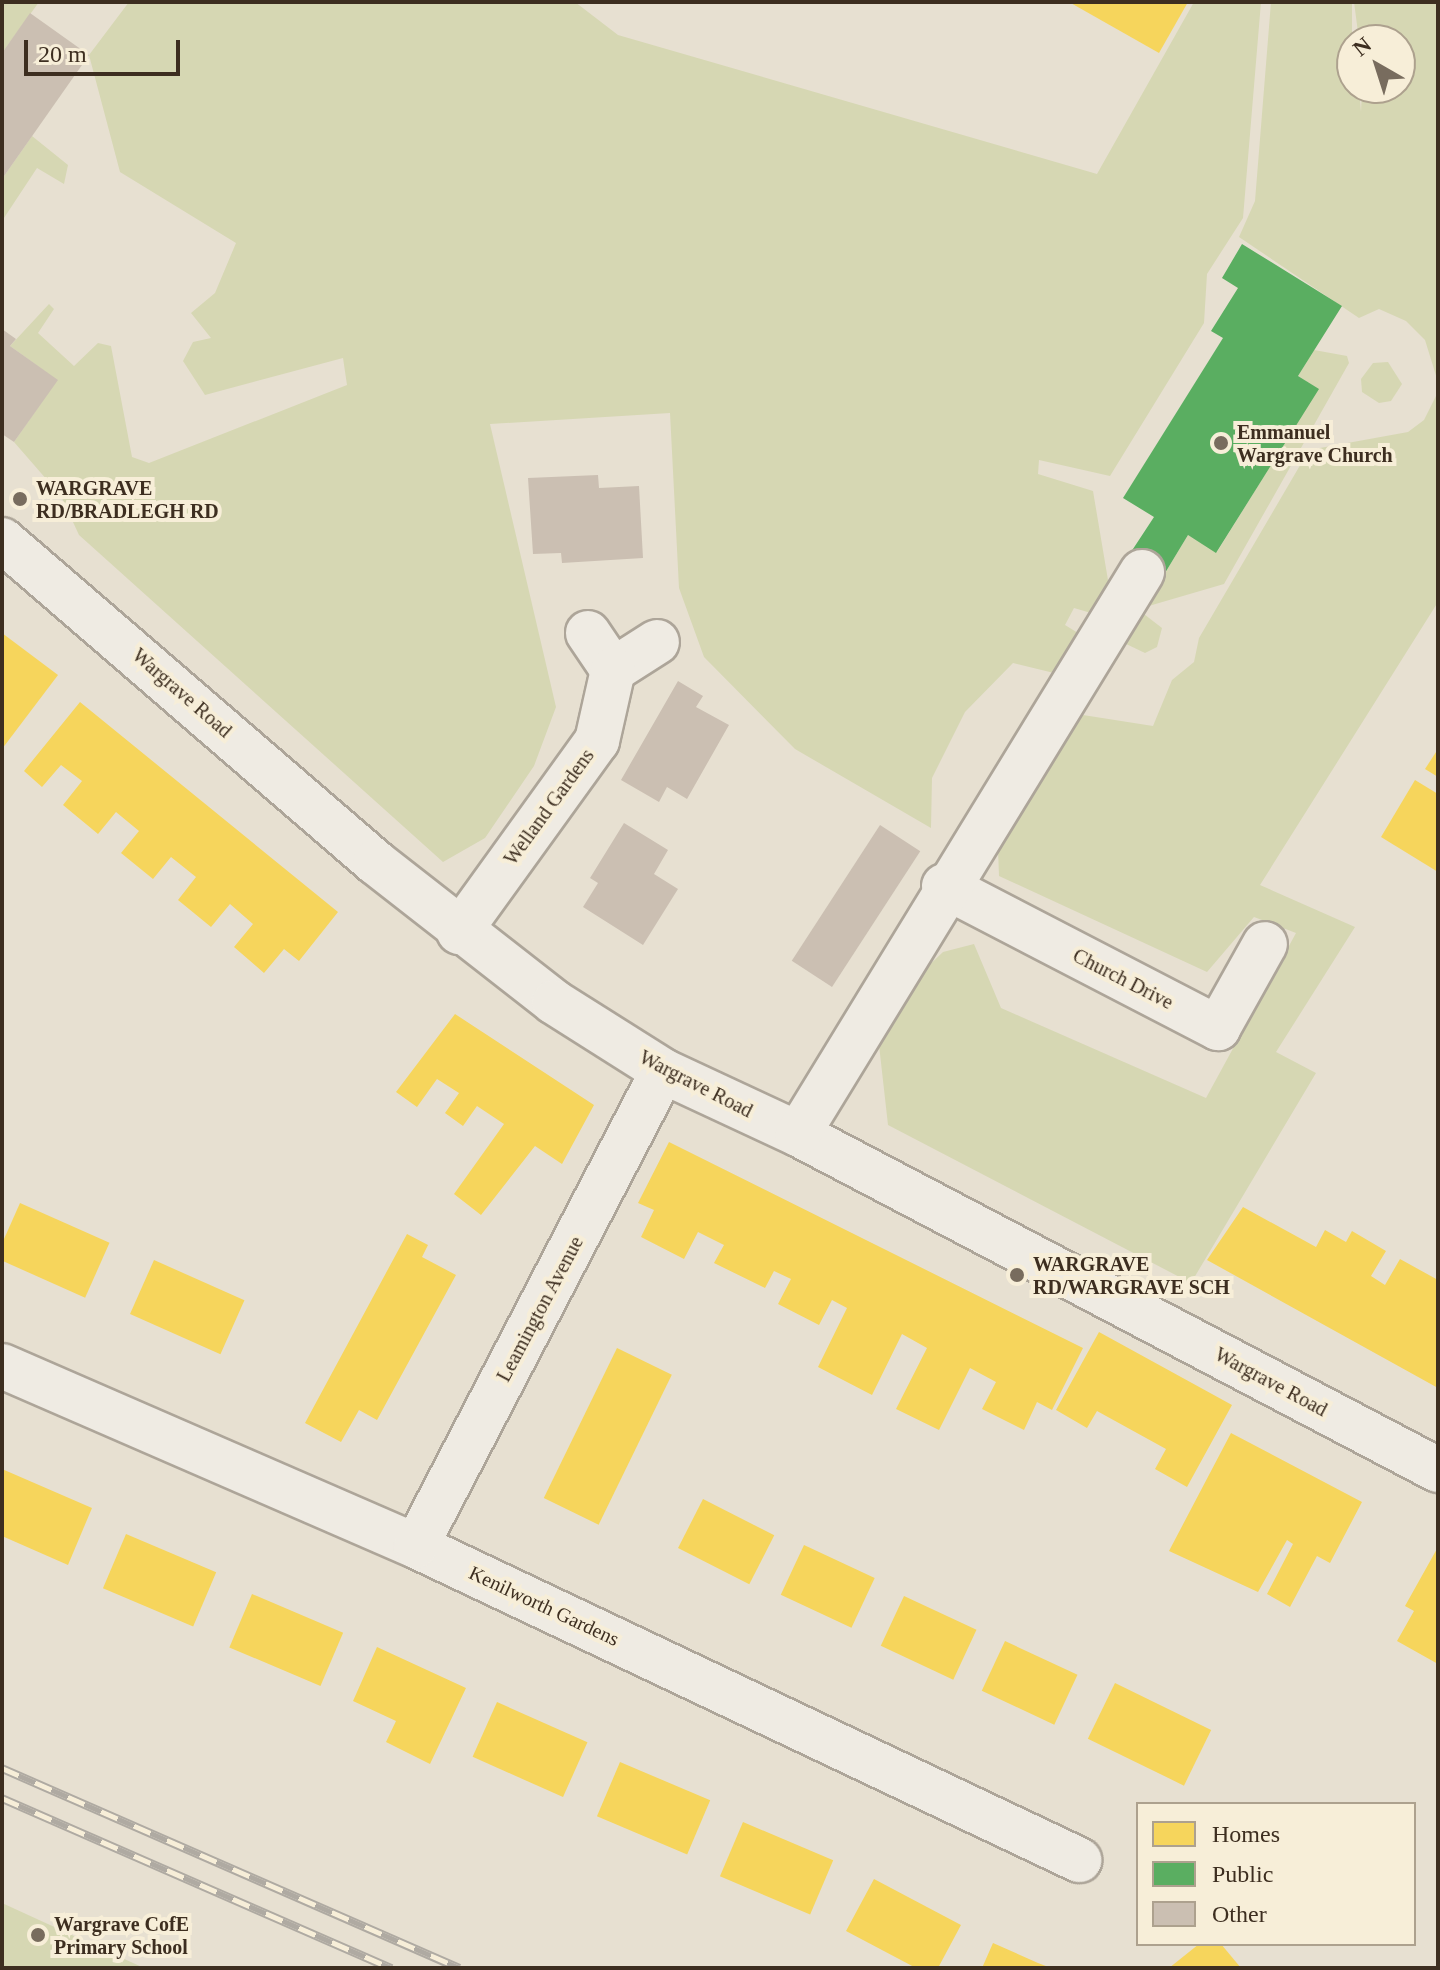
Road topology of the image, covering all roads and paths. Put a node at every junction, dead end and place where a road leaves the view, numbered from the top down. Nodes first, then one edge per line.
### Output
1 (2, 540) edge
2 (1142, 572) dead end
3 (588, 633) dead end
4 (657, 642) dead end
5 (613, 670) junction
6 (944, 886) junction
7 (459, 932) junction
8 (1265, 944) dead end
9 (663, 1071) junction
10 (798, 1134) junction
11 (2, 1366) edge
12 (1438, 1470) edge
13 (416, 1546) junction
14 (1079, 1860) dead end

1 - 7 street, Wargrave Road
2 - 6 street
3 - 5 street
4 - 5 street
5 - 7 street, Welland Gardens
6 - 8 street, Church Drive
6 - 10 street
7 - 9 street, Wargrave Road
9 - 10 street, Wargrave Road
9 - 13 street, Leamington Avenue
10 - 12 street, Wargrave Road
11 - 13 street, Kenilworth Gardens
13 - 14 street, Kenilworth Gardens

